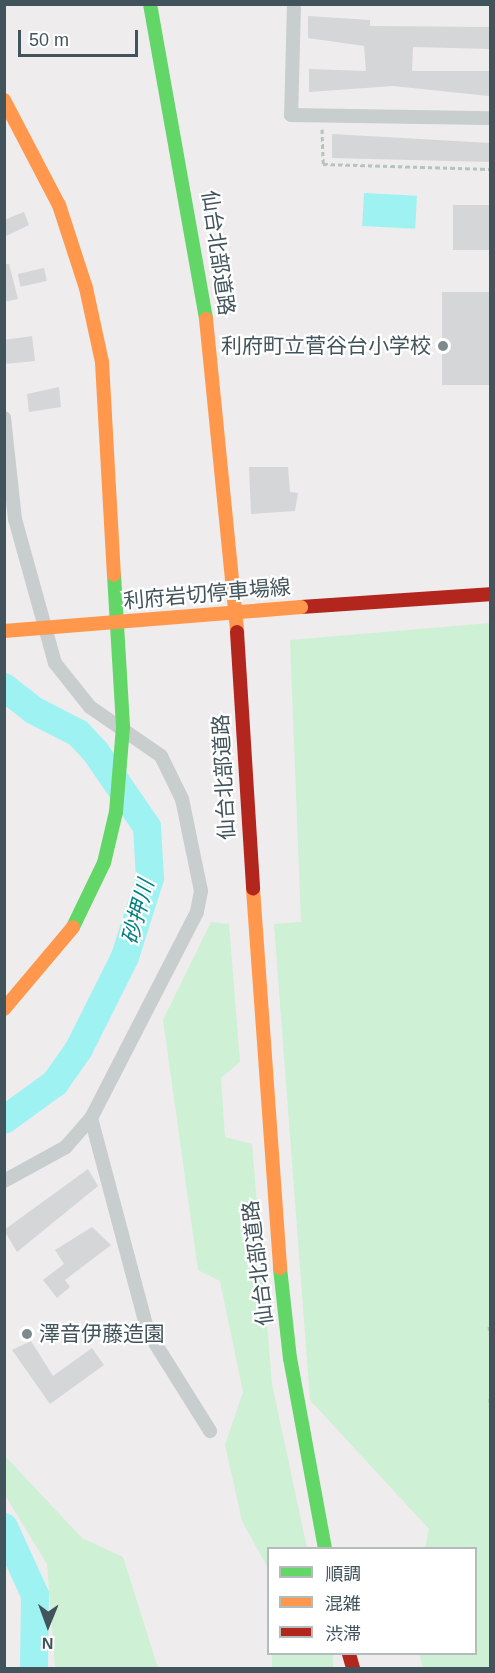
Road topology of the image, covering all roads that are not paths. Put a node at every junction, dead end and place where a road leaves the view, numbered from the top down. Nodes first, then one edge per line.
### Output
1 (150, 4) edge
2 (294, 4) edge
3 (4, 100) edge
4 (490, 118) edge
5 (5, 423) edge
6 (490, 583) edge
7 (490, 594) edge
8 (413, 597) junction
9 (4, 631) edge
10 (123, 726) junction
11 (4, 1009) edge
12 (91, 1119) junction
13 (4, 1182) edge
14 (210, 1431) dead end
15 (325, 1547) edge

1 - 15 main road, 仙台北部道路
2 - 4 street
3 - 10 main road
5 - 10 street
6 - 8 main road, 利府岩切停車場線
7 - 8 main road, 利府岩切停車場線
8 - 9 main road, 利府岩切停車場線, bridge
10 - 11 main road
10 - 12 street
12 - 13 street
12 - 14 street

